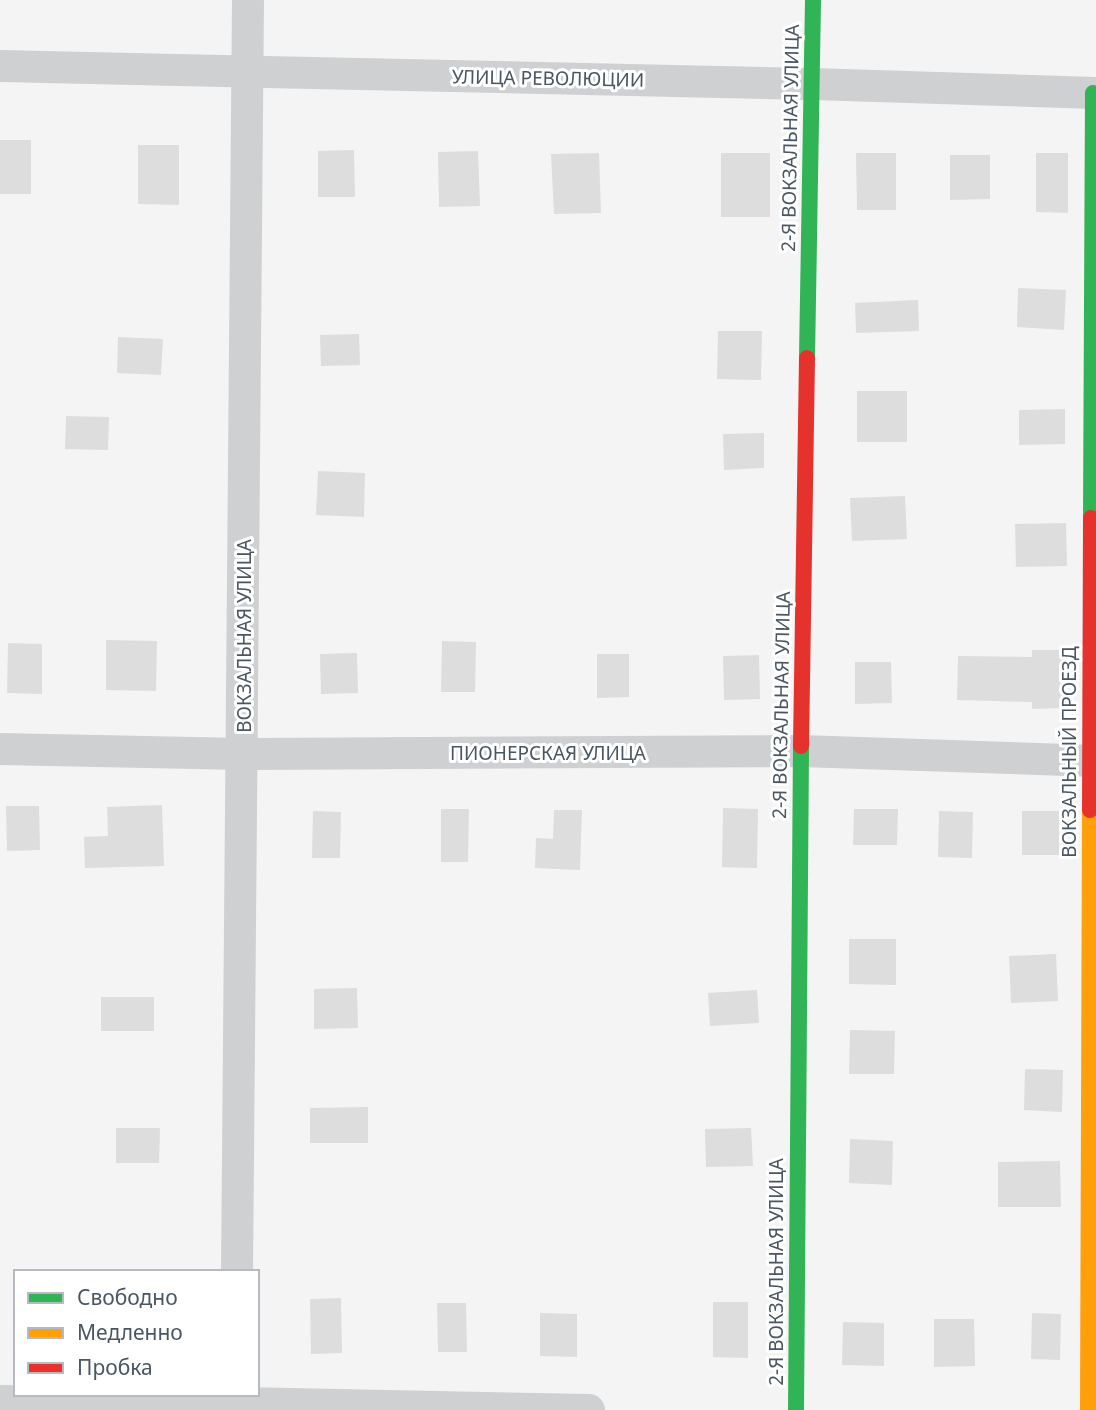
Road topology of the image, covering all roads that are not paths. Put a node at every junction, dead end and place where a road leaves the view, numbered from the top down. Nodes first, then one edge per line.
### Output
1 (248, 0) edge
2 (813, 0) edge
3 (0, 66) edge
4 (248, 71) junction
5 (812, 84) junction
6 (1094, 93) edge
7 (0, 749) edge
8 (802, 751) junction
9 (243, 754) junction
10 (1093, 761) edge
11 (237, 1270) edge
12 (0, 1401) edge
13 (236, 1402) edge
14 (589, 1410) edge
15 (796, 1410) edge
16 (1088, 1410) edge

1 - 4 street, ВОКЗАЛЬНАЯ УЛИЦА
2 - 5 street, 2-Я ВОКЗАЛЬНАЯ УЛИЦА
3 - 4 street, УЛИЦА РЕВОЛЮЦИИ
4 - 5 street, УЛИЦА РЕВОЛЮЦИИ
4 - 9 street, ВОКЗАЛЬНАЯ УЛИЦА
5 - 6 street, УЛИЦА РЕВОЛЮЦИИ
5 - 8 street, 2-Я ВОКЗАЛЬНАЯ УЛИЦА
6 - 10 street, ВОКЗАЛЬНЫЙ ПРОЕЗД
7 - 9 street, ПИОНЕРСКАЯ УЛИЦА
8 - 9 street, ПИОНЕРСКАЯ УЛИЦА
8 - 10 street, ПИОНЕРСКАЯ УЛИЦА
8 - 15 street, 2-Я ВОКЗАЛЬНАЯ УЛИЦА
9 - 11 street, ВОКЗАЛЬНАЯ УЛИЦА
10 - 16 street, ВОКЗАЛЬНЫЙ ПРОЕЗД
12 - 13 street
13 - 14 street

